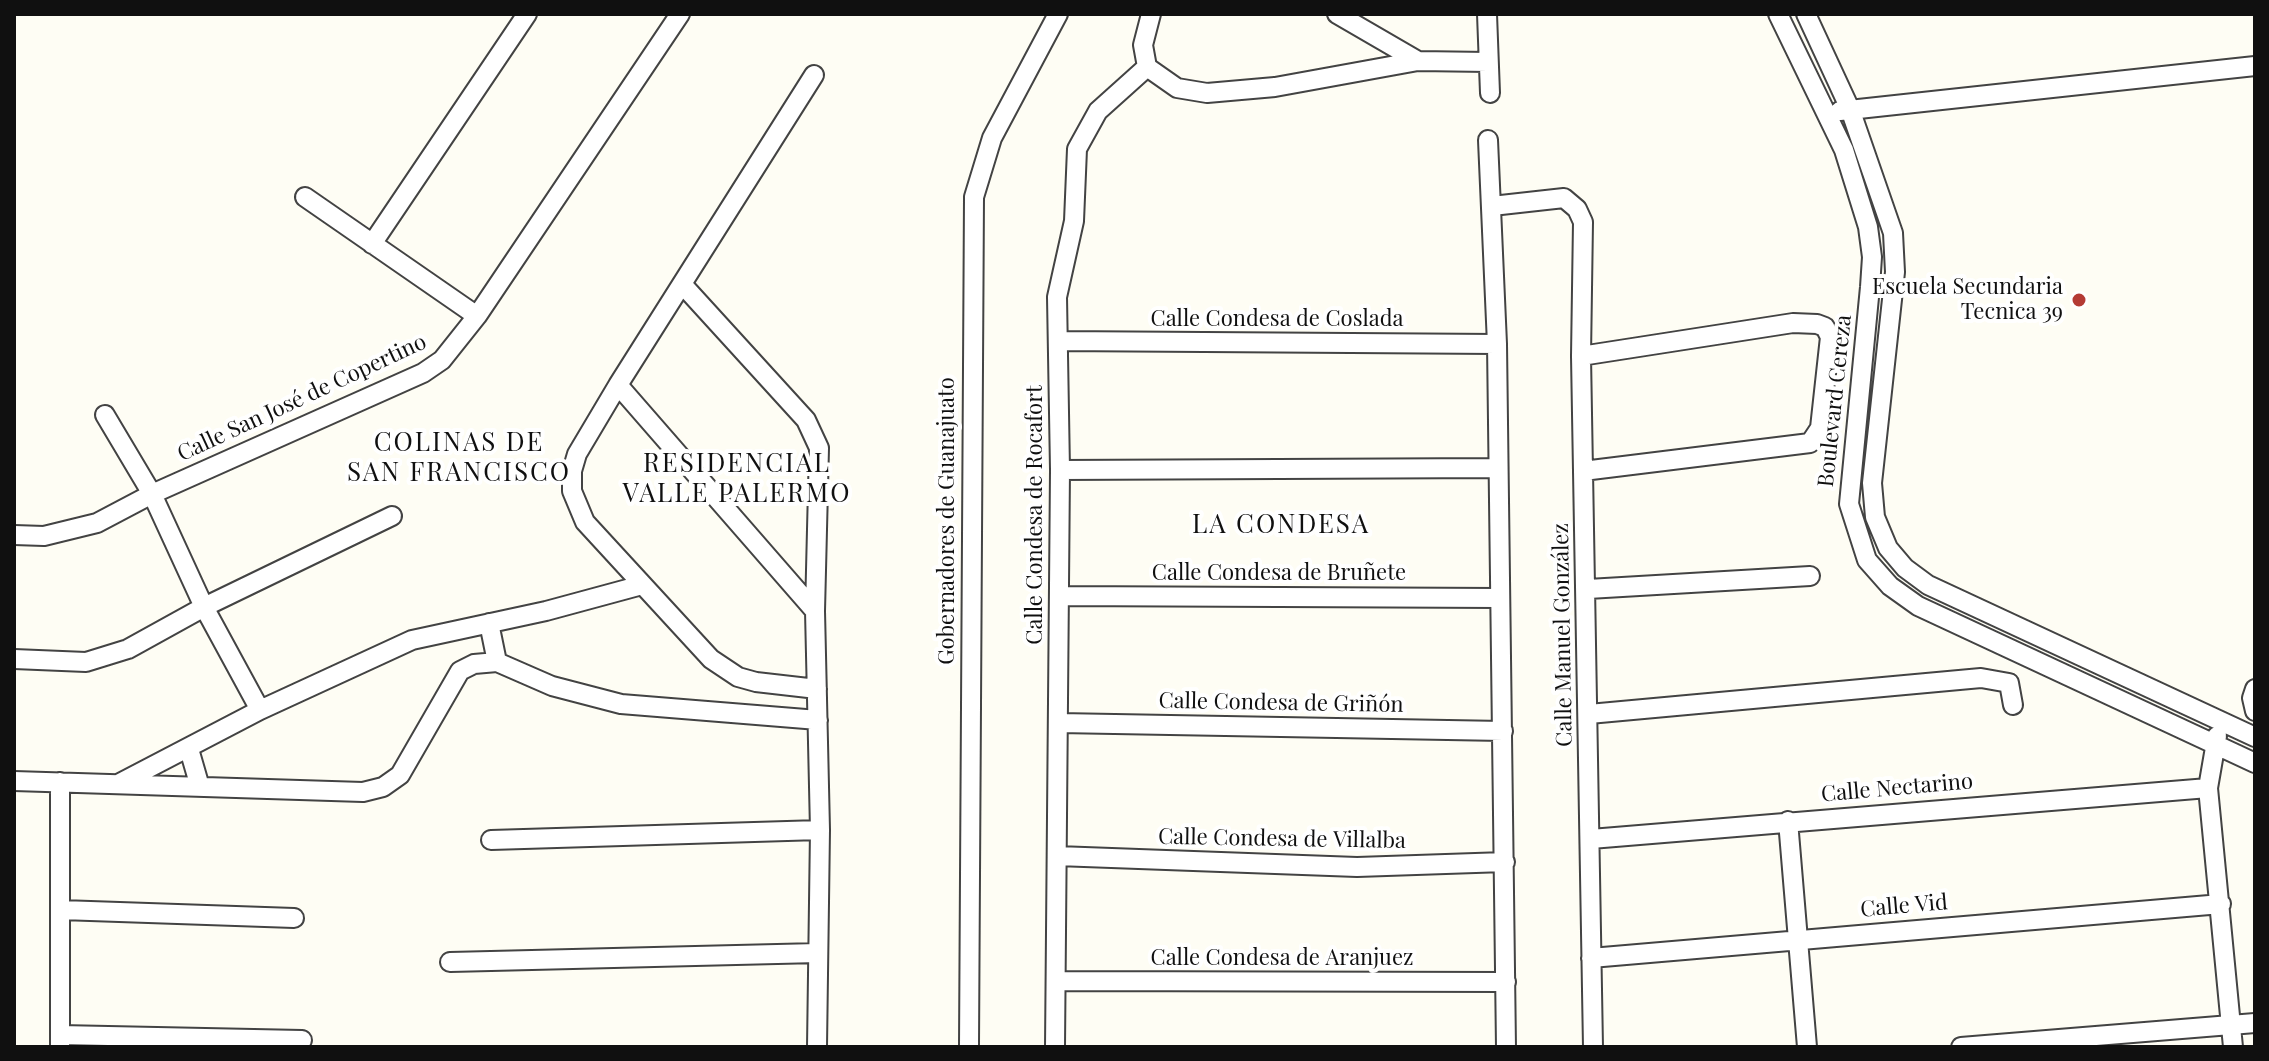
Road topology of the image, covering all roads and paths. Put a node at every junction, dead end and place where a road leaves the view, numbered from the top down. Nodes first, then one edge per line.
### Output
1 (527, 14) edge
2 (680, 14) edge
3 (1058, 14) edge
4 (1151, 14) edge
5 (1337, 14) edge
6 (1487, 14) edge
7 (1778, 14) edge
8 (1806, 14) edge
9 (1418, 61) junction
10 (1488, 62) junction
11 (2255, 66) edge
12 (1147, 67) junction
13 (814, 75) dead end
14 (1490, 93) dead end
15 (1850, 109) junction
16 (1828, 115) junction
17 (1488, 140) dead end
18 (305, 197) dead end
19 (1492, 206) junction
20 (372, 244) junction
21 (682, 284) junction
22 (477, 316) junction
23 (1058, 341) junction
24 (1497, 344) junction
25 (1581, 356) junction
26 (618, 385) junction
27 (105, 415) dead end
28 (1497, 468) junction
29 (1060, 470) junction
30 (1583, 471) junction
31 (152, 494) junction
32 (392, 516) dead end
33 (14, 535) edge
34 (1810, 576) dead end
35 (642, 585) junction
36 (1588, 589) junction
37 (1059, 596) junction
38 (1499, 598) junction
39 (204, 607) junction
40 (815, 611) junction
41 (489, 623) junction
42 (14, 659) edge
43 (497, 662) junction
44 (817, 689) junction
45 (2255, 689) edge
46 (2013, 705) dead end
47 (260, 710) junction
48 (2255, 711) edge
49 (1589, 714) junction
50 (818, 720) junction
51 (2221, 722) junction
52 (1059, 723) junction
53 (1503, 731) junction
54 (2255, 737) edge
55 (2215, 744) junction
56 (189, 749) junction
57 (2255, 763) edge
58 (14, 781) edge
59 (60, 782) junction
60 (118, 785) junction
61 (200, 787) junction
62 (2208, 788) junction
63 (1788, 821) junction
64 (820, 830) junction
65 (1591, 839) junction
66 (491, 840) dead end
67 (1057, 856) junction
68 (1505, 862) junction
69 (2221, 904) junction
70 (61, 910) junction
71 (294, 918) dead end
72 (1798, 938) junction
73 (818, 953) junction
74 (1591, 958) junction
75 (450, 962) dead end
76 (1058, 981) junction
77 (1506, 982) junction
78 (2255, 1023) edge
79 (2231, 1025) junction
80 (302, 1040) dead end
81 (60, 1041) edge
82 (817, 1047) edge
83 (969, 1047) edge
84 (1055, 1047) edge
85 (1506, 1047) edge
86 (1593, 1047) edge
87 (1807, 1047) edge
88 (1961, 1047) edge
89 (2233, 1047) edge

1 - 20 street
2 - 22 street, Calle San José de Copertino
3 - 83 street, Gobernadores de Guanajuato
4 - 12 street
5 - 9 street
6 - 10 street
7 - 16 street, Boulevard Cereza
8 - 15 street, Boulevard Cereza
9 - 10 street
9 - 12 street
10 - 14 street
11 - 15 street
12 - 23 street, Calle Condesa de Rocafort
13 - 21 street
15 - 16 street
15 - 51 street, Boulevard Cereza
16 - 55 street, Boulevard Cereza
17 - 19 street
18 - 20 street
19 - 24 street
19 - 25 street, Calle Manuel González
20 - 22 street
21 - 26 street
21 - 40 street
22 - 31 street, Calle San José de Copertino
23 - 24 street, Calle Condesa de Coslada
23 - 29 street, Calle Condesa de Rocafort
24 - 28 street
25 - 30 street, Calle Manuel González
25 - 30 street
26 - 35 street
26 - 40 street
27 - 31 street
28 - 29 street
28 - 38 street
29 - 37 street, Calle Condesa de Rocafort
30 - 36 street, Calle Manuel González
31 - 33 street, Calle San José de Copertino
31 - 39 street
32 - 39 street
34 - 36 street
35 - 41 street
35 - 44 street
36 - 49 street, Calle Manuel González
37 - 38 street, Calle Condesa de Bruñete
37 - 52 street, Calle Condesa de Rocafort
38 - 53 street
39 - 42 street
39 - 47 street
40 - 44 street
41 - 43 street
41 - 47 street
43 - 50 street
43 - 61 street
44 - 50 street
45 - 48 street
46 - 49 street
47 - 56 street
49 - 65 street, Calle Manuel González
50 - 64 street
51 - 54 street, Boulevard Cereza
51 - 55 street
52 - 53 street, Calle Condesa de Griñón
52 - 67 street, Calle Condesa de Rocafort
53 - 68 street
55 - 57 street, Boulevard Cereza
55 - 62 street
56 - 60 street
56 - 61 street
58 - 59 street
59 - 60 street
59 - 70 street
60 - 61 street
62 - 63 street, Calle Nectarino
62 - 69 street
63 - 65 street, Calle Nectarino
63 - 72 street
64 - 66 street
64 - 73 street
65 - 74 street, Calle Manuel González
67 - 68 street, Calle Condesa de Villalba
67 - 76 street, Calle Condesa de Rocafort
68 - 77 street
69 - 72 street, Calle Vid
69 - 79 street
70 - 71 street
70 - 81 street
72 - 74 street, Calle Vid
72 - 87 street
73 - 75 street
73 - 82 street
74 - 86 street, Calle Manuel González
76 - 77 street, Calle Condesa de Aranjuez
76 - 84 street, Calle Condesa de Rocafort
77 - 85 street
78 - 79 street
79 - 88 street
79 - 89 street
80 - 81 street

